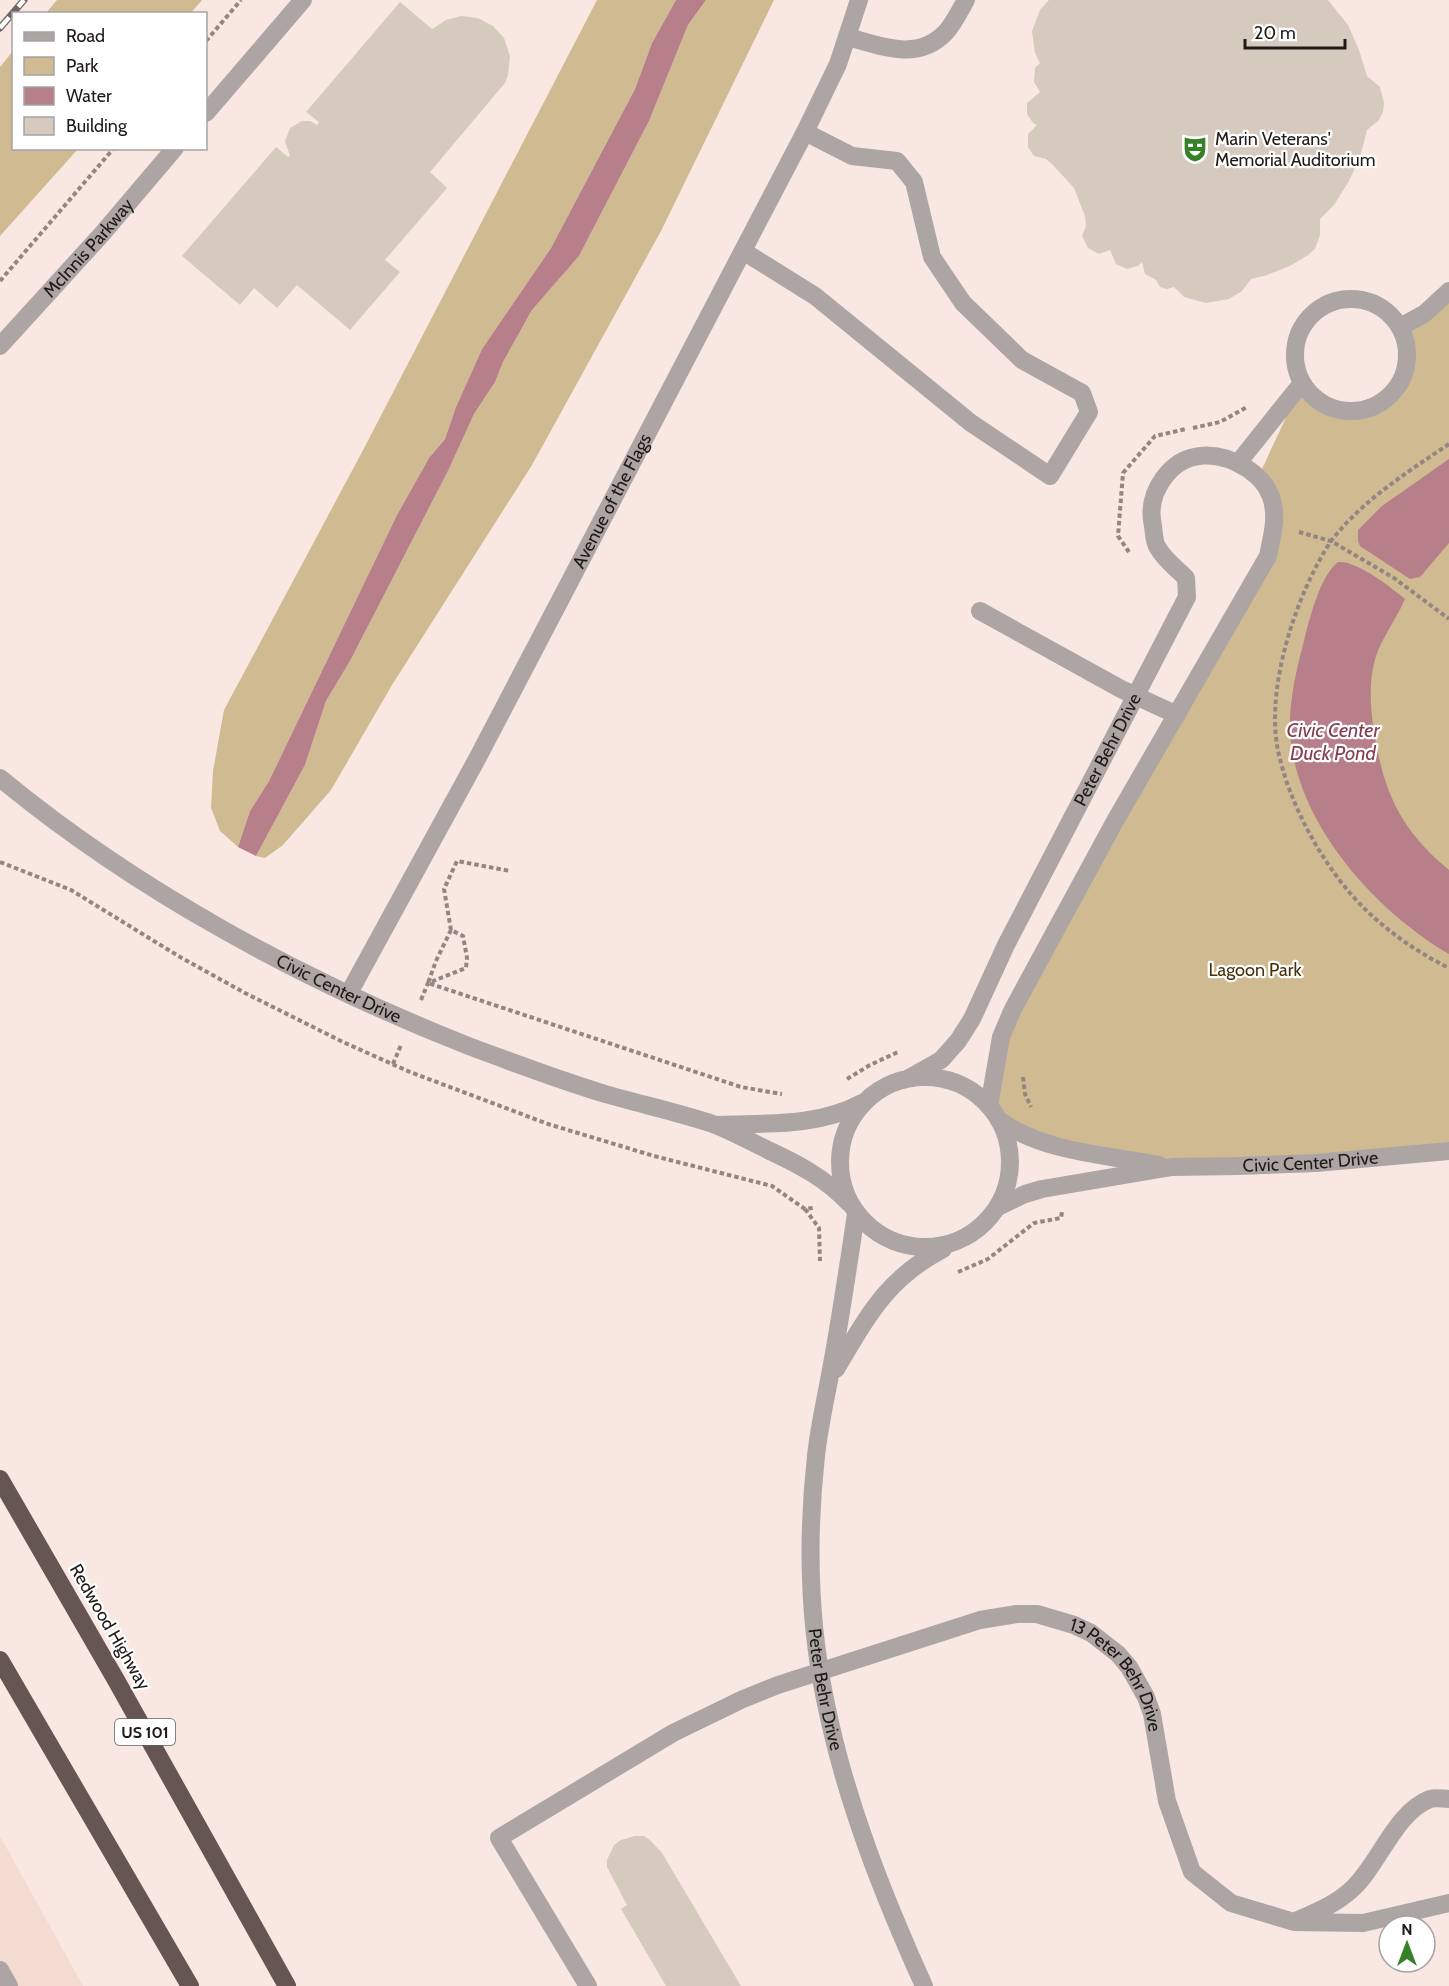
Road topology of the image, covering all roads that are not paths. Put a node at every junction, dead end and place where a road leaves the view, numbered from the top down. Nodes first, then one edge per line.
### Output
1 (303, 0) edge
2 (860, 0) edge
3 (966, 0) edge
4 (848, 37) junction
5 (207, 112) edge
6 (805, 132) junction
7 (173, 150) edge
8 (743, 252) junction
9 (1449, 291) edge
10 (1400, 327) junction
11 (0, 346) edge
12 (1302, 383) junction
13 (1238, 463) junction
14 (980, 611) dead end
15 (1135, 696) junction
16 (1177, 715) junction
17 (0, 778) edge
18 (349, 993) junction
19 (909, 1078) junction
20 (864, 1102) junction
21 (994, 1113) junction
22 (714, 1125) junction
23 (1449, 1151) edge
24 (1172, 1167) junction
25 (998, 1207) junction
26 (853, 1209) junction
27 (956, 1242) junction
28 (830, 1378) junction
29 (0, 1479) edge
30 (0, 1660) edge
31 (820, 1672) junction
32 (1449, 1798) edge
33 (1449, 1903) edge
34 (1293, 1922) junction
35 (0, 1970) edge
36 (9, 1986) edge
37 (190, 1986) edge
38 (288, 1986) edge
39 (588, 1986) edge
40 (924, 1986) edge

1 - 5 street
2 - 4 street, Avenue of the Flags
3 - 4 street
4 - 6 street, Avenue of the Flags
6 - 8 street, Avenue of the Flags
6 - 8 street
7 - 11 street, McInnis Parkway
8 - 18 street, Avenue of the Flags
9 - 10 street
10 - 12 street
10 - 12 street
12 - 13 street
13 - 15 street, Peter Behr Drive
13 - 16 street, Peter Behr Drive
14 - 15 street
15 - 16 street
15 - 19 street, Peter Behr Drive
16 - 21 street, Peter Behr Drive
17 - 18 street, Civic Center Drive
18 - 22 street, Civic Center Drive
19 - 20 street
19 - 21 street
20 - 22 street, Civic Center Drive
20 - 26 street
21 - 24 street, Civic Center Drive
21 - 25 street
22 - 26 street, Civic Center Drive
23 - 24 street, Civic Center Drive
24 - 25 street, Civic Center Drive
25 - 27 street
26 - 27 street
26 - 28 street, Peter Behr Drive
27 - 28 street, Peter Behr Drive
28 - 31 street, Peter Behr Drive
29 - 38 highway, Redwood Highway / US 101
30 - 37 highway
31 - 34 street, 13 Peter Behr Drive
31 - 39 street, 13 Peter Behr Drive
31 - 40 street, Peter Behr Drive
32 - 34 street
33 - 34 street, 13 Peter Behr Drive
35 - 36 street

